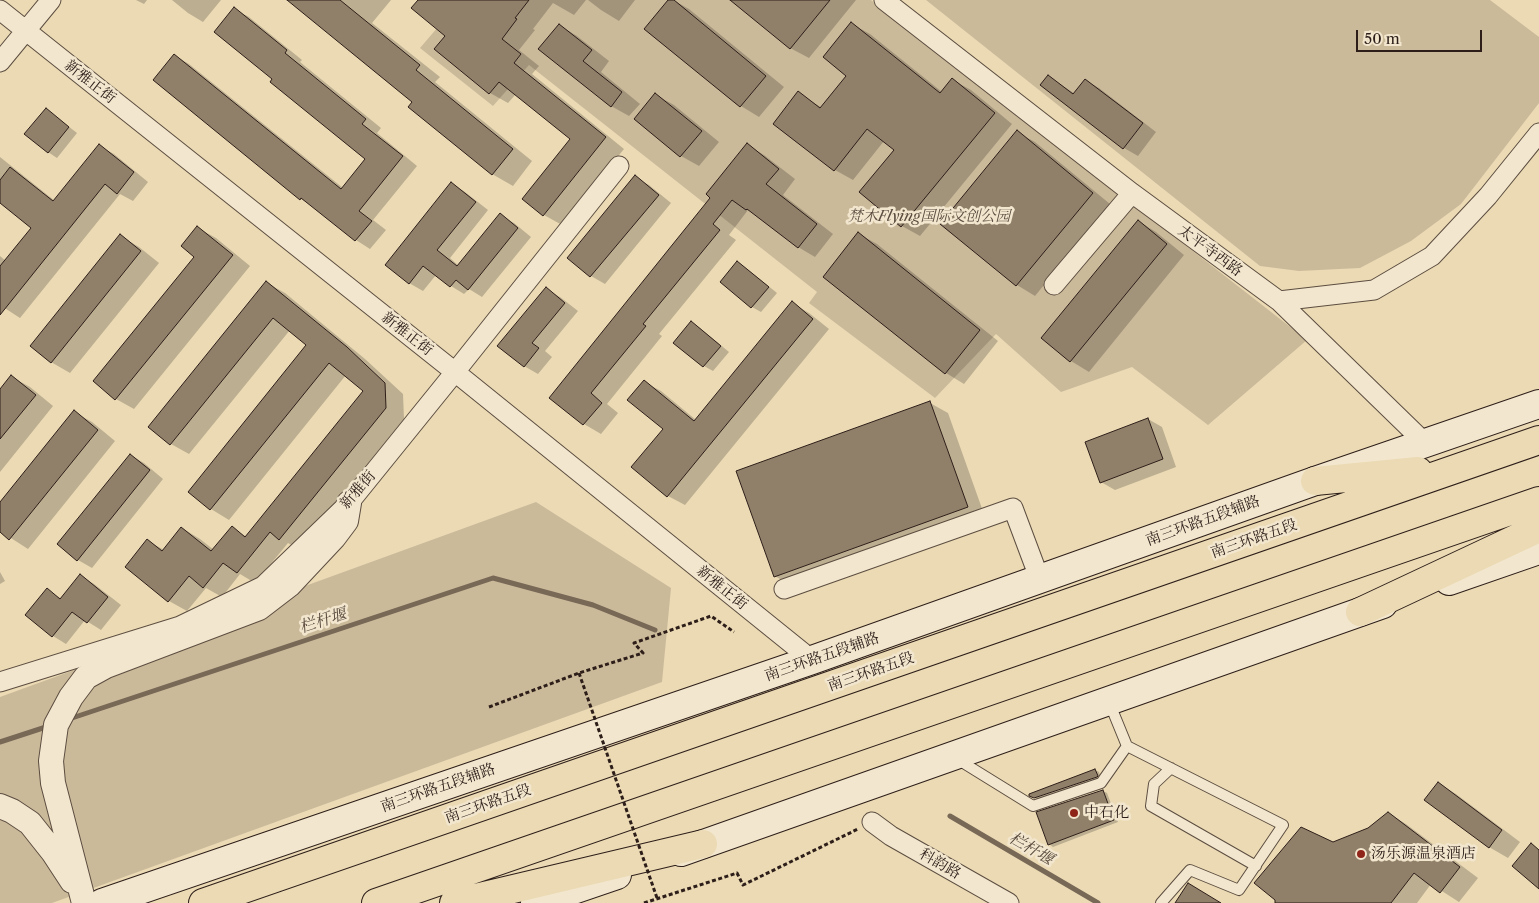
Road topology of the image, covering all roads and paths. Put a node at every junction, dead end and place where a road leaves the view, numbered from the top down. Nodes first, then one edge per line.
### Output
1 (51, 0) edge
2 (884, 0) edge
3 (0, 10) edge
4 (26, 31) junction
5 (0, 62) edge
6 (1539, 133) edge
7 (619, 166) dead end
8 (1132, 193) junction
9 (1054, 285) dead end
10 (1279, 301) junction
11 (455, 372) junction
12 (1539, 404) edge
13 (1539, 440) edge
14 (1425, 443) junction
15 (1462, 467) junction
16 (1315, 481) junction
17 (1539, 501) edge
18 (348, 503) junction
19 (1539, 528) edge
20 (1539, 550) edge
21 (1040, 580) junction
22 (784, 589) dead end
23 (1360, 612) junction
24 (734, 632) dead end
25 (812, 660) junction
26 (579, 673) junction
27 (0, 682) edge
28 (1109, 701) junction
29 (489, 707) dead end
30 (1127, 746) junction
31 (952, 756) junction
32 (1172, 768) junction
33 (0, 806) edge
34 (872, 822) joint
35 (703, 844) junction
36 (1256, 866) junction
37 (657, 898) junction
38 (89, 900) edge
39 (203, 903) edge
40 (376, 903) edge
41 (454, 903) edge
42 (536, 903) edge
43 (644, 903) edge
44 (1009, 903) edge
45 (1161, 903) edge

1 - 4 street
2 - 8 street, 太平寺西路
3 - 4 street, 新雅正街
4 - 5 street
4 - 11 street, 新雅正街
6 - 10 street
7 - 11 street, 新雅街
8 - 9 street
8 - 10 street, 太平寺西路
10 - 14 street, 太平寺西路
11 - 18 street, 新雅街
11 - 25 street, 新雅正街
12 - 14 main road, 南三环路五段辅路
13 - 15 highway, 南三环路五段
14 - 16 main road, 南三环路五段辅路
15 - 16 highway
15 - 39 highway, 南三环路五段
16 - 21 main road, 南三环路五段辅路
17 - 40 highway
18 - 27 street, 新雅街
18 - 38 street
19 - 23 highway
20 - 23 main road
21 - 22 street
21 - 25 main road, 南三环路五段辅路
23 - 28 main road
24 - 26 path
25 - 38 main road, 南三环路五段辅路
26 - 29 path
26 - 37 path, bridge
28 - 30 lane
28 - 31 main road
30 - 31 lane
30 - 32 lane
31 - 35 main road
32 - 36 lane
32 - 36 lane
33 - 38 street
34 - 37 path
34 - 44 street, 科韵路
35 - 41 highway
35 - 42 main road
36 - 45 lane
37 - 43 path

